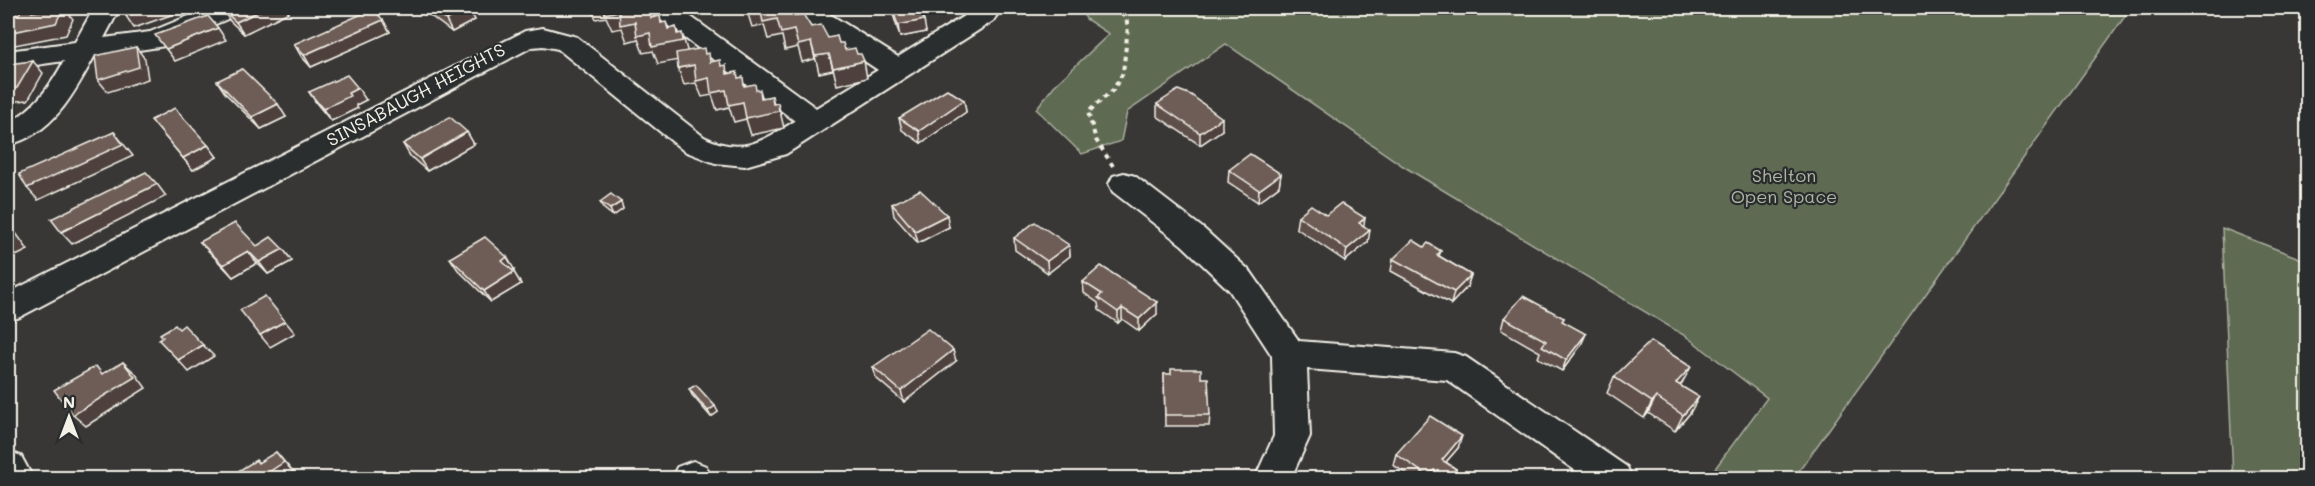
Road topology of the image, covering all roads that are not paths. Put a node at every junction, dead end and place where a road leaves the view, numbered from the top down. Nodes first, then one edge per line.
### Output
1 (107, 8) edge
2 (230, 8) edge
3 (662, 8) edge
4 (803, 8) edge
5 (984, 10) edge
6 (85, 51) junction
7 (8, 60) edge
8 (899, 71) junction
9 (816, 122) junction
10 (8, 135) edge
11 (1124, 184) road end
12 (8, 308) edge
13 (1290, 354) junction
14 (8, 467) edge
15 (15, 478) edge
16 (1273, 478) edge
17 (1614, 478) edge

1 - 6 street
2 - 6 street
3 - 9 street
4 - 8 street
5 - 8 street, SINSABAUGH HEIGHTS
6 - 7 street
6 - 10 street
8 - 9 street, SINSABAUGH HEIGHTS
9 - 12 street, SINSABAUGH HEIGHTS
11 - 13 street
13 - 16 street
13 - 17 street
14 - 15 street

